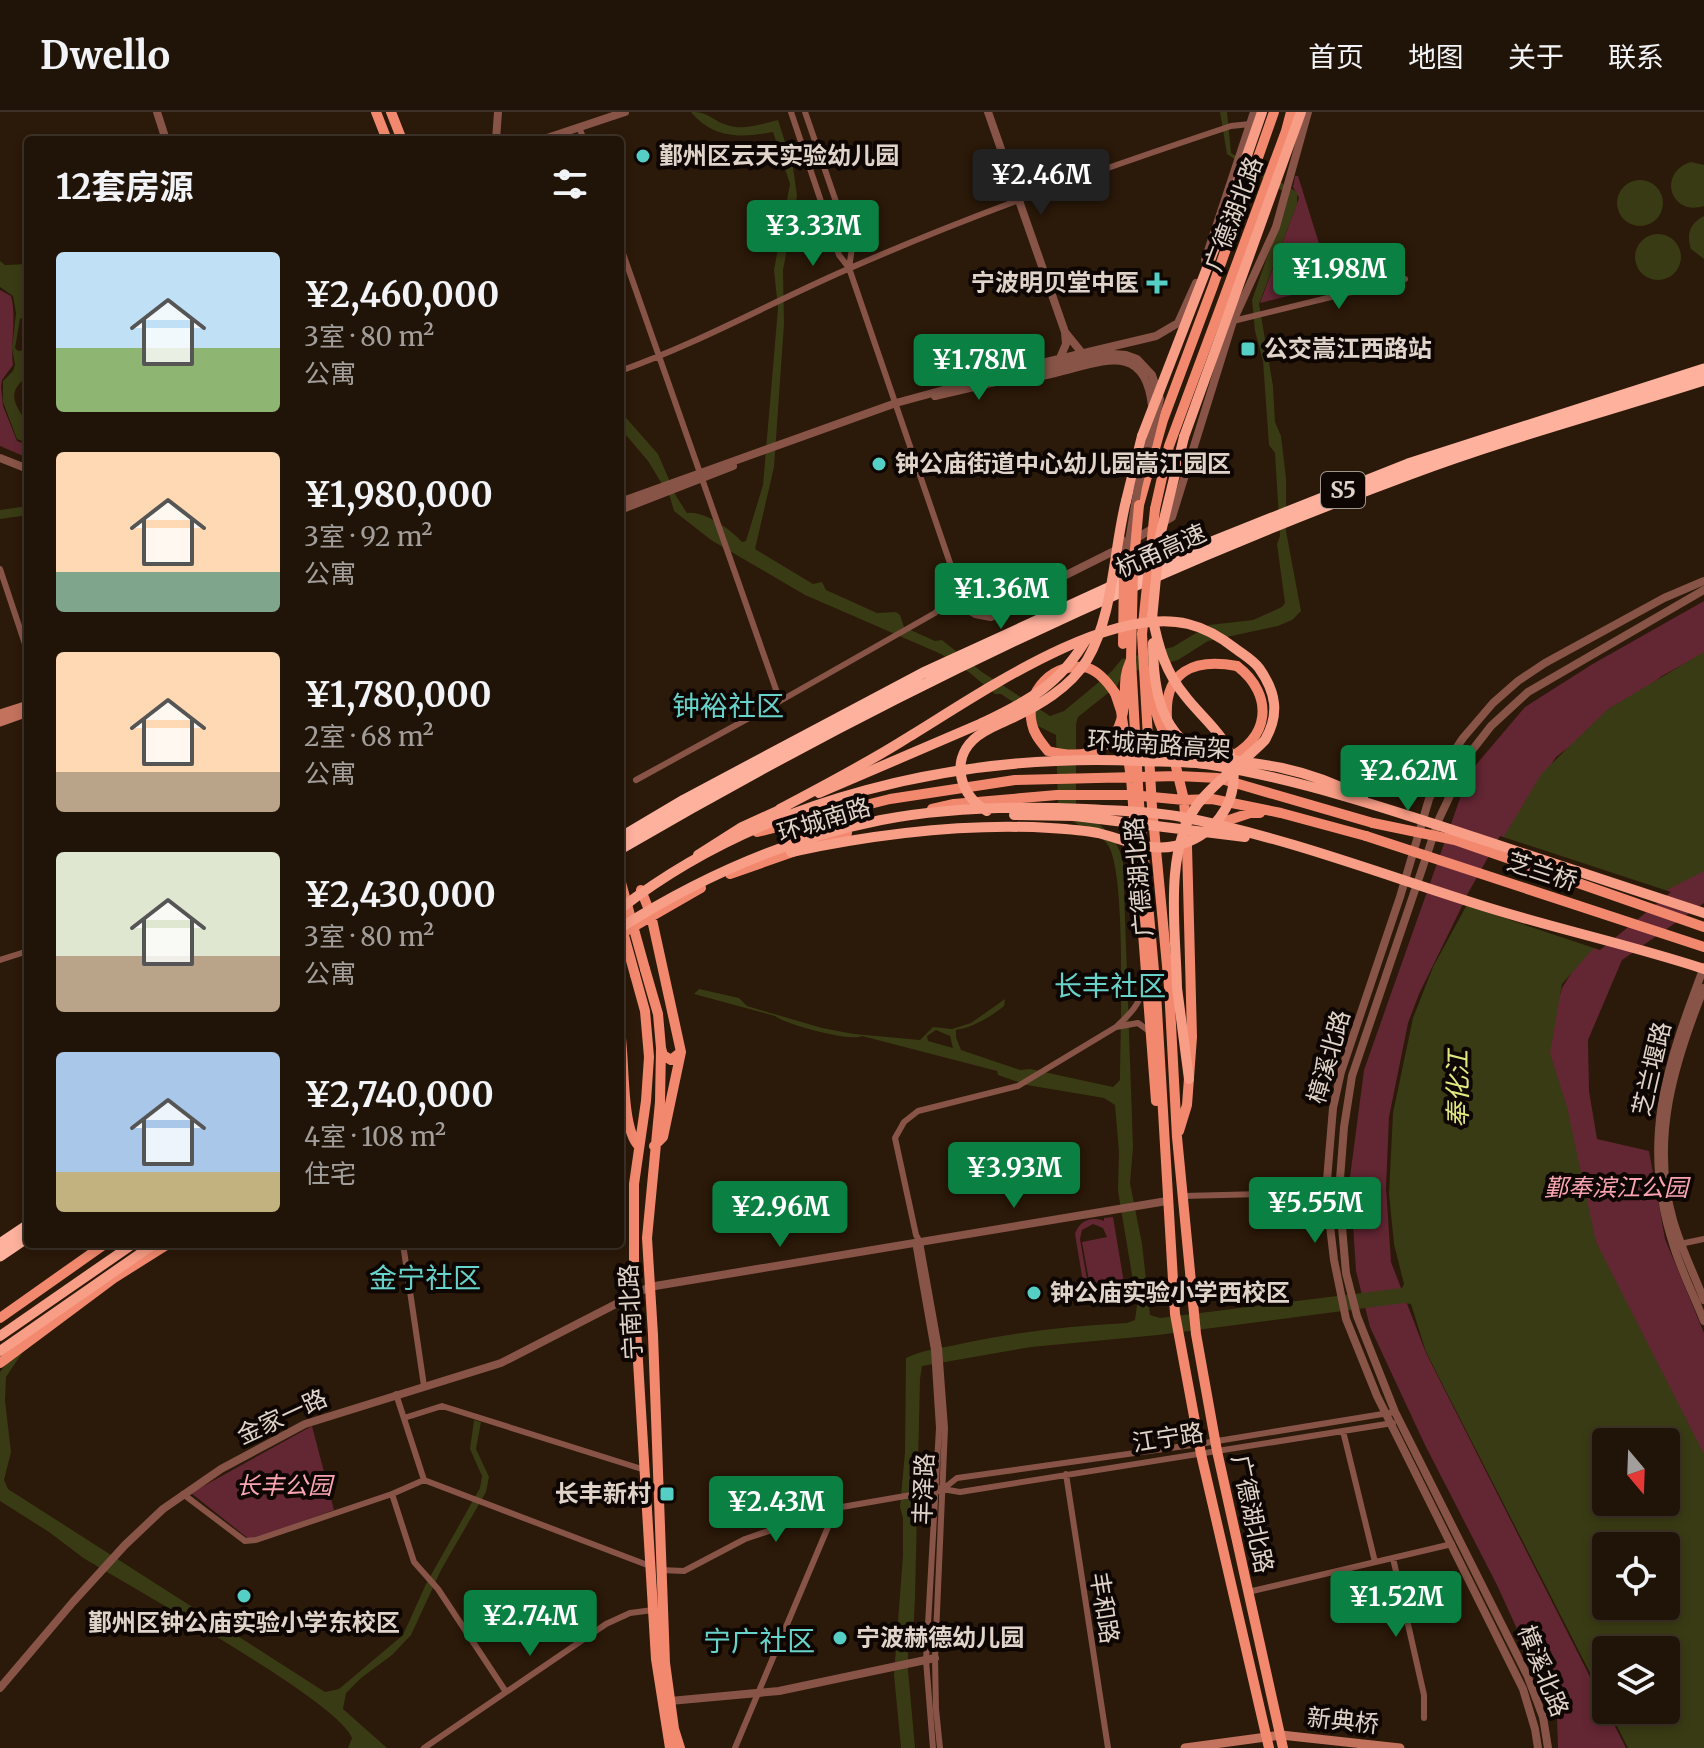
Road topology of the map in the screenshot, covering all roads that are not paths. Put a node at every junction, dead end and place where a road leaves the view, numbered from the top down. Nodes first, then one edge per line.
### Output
1 (157, 112) edge
2 (376, 112) edge
3 (391, 112) edge
4 (498, 112) edge
5 (625, 112) edge
6 (791, 112) edge
7 (805, 112) edge
8 (988, 112) edge
9 (1254, 112) edge
10 (1262, 112) edge
11 (1274, 112) edge
12 (1291, 112) edge
13 (1301, 112) edge
14 (1308, 112) edge
15 (1250, 124) junction
16 (579, 127) junction
17 (165, 136) edge
18 (385, 136) edge
19 (400, 136) edge
20 (496, 136) edge
21 (553, 136) edge
22 (582, 136) edge
23 (1018, 198) junction
24 (849, 268) junction
25 (624, 270) edge
26 (1405, 279) dead end
27 (1233, 321) junction
28 (1065, 332) junction
29 (1082, 353) junction
30 (659, 357) junction
31 (1060, 358) junction
32 (1704, 369) edge
33 (624, 370) edge
34 (1005, 380) junction
35 (1704, 380) edge
36 (897, 405) junction
37 (0, 458) edge
38 (24, 467) edge
39 (702, 476) junction
40 (624, 500) edge
41 (624, 508) edge
42 (1120, 548) junction
43 (0, 569) edge
44 (1112, 569) junction
45 (1124, 571) joint
46 (1704, 581) edge
47 (1053, 587) joint
48 (1704, 590) edge
49 (947, 598) junction
50 (1152, 615) junction
51 (1142, 634) junction
52 (24, 641) edge
53 (996, 644) junction
54 (1131, 660) junction
55 (925, 677) junction
56 (780, 701) junction
57 (24, 706) edge
58 (24, 713) edge
59 (0, 714) edge
60 (0, 722) edge
61 (1178, 776) junction
62 (1131, 778) junction
63 (636, 780) dead end
64 (1131, 795) junction
65 (1184, 800) junction
66 (1383, 808) junction
67 (780, 809) junction
68 (1281, 813) junction
69 (624, 836) edge
70 (1187, 846) junction
71 (624, 847) edge
72 (1321, 855) junction
73 (746, 862) junction
74 (667, 877) junction
75 (641, 890) junction
76 (624, 898) edge
77 (624, 900) edge
78 (624, 906) edge
79 (1704, 913) edge
80 (651, 915) junction
81 (624, 926) edge
82 (1704, 927) edge
83 (624, 931) edge
84 (624, 932) edge
85 (1704, 947) edge
86 (24, 952) edge
87 (0, 960) edge
88 (1704, 968) edge
89 (640, 972) junction
90 (1147, 974) junction
91 (1173, 988) junction
92 (1704, 988) edge
93 (1701, 1001) edge
94 (1116, 1027) junction
95 (1151, 1034) junction
96 (661, 1048) junction
97 (681, 1052) junction
98 (624, 1070) edge
99 (1189, 1079) junction
100 (629, 1119) junction
101 (643, 1120) junction
102 (1177, 1137) junction
103 (638, 1145) junction
104 (1165, 1145) junction
105 (654, 1146) junction
106 (1326, 1192) junction
107 (1339, 1192) junction
108 (1183, 1196) junction
109 (1167, 1201) junction
110 (24, 1228) edge
111 (1704, 1239) edge
112 (24, 1240) edge
113 (917, 1240) junction
114 (0, 1244) edge
115 (1677, 1244) junction
116 (99, 1248) edge
117 (127, 1248) edge
118 (148, 1248) edge
119 (162, 1248) edge
120 (404, 1248) edge
121 (0, 1256) edge
122 (649, 1287) junction
123 (634, 1295) junction
124 (1704, 1300) edge
125 (0, 1318) edge
126 (1703, 1318) edge
127 (0, 1336) edge
128 (937, 1349) junction
129 (0, 1351) edge
130 (0, 1363) edge
131 (424, 1386) junction
132 (396, 1394) junction
133 (1393, 1417) junction
134 (404, 1418) junction
135 (1343, 1431) junction
136 (1216, 1446) junction
137 (1200, 1449) junction
138 (645, 1470) junction
139 (1066, 1474) junction
140 (424, 1480) junction
141 (935, 1490) junction
142 (183, 1494) junction
143 (392, 1494) junction
144 (836, 1508) junction
145 (1452, 1544) junction
146 (1393, 1558) junction
147 (1375, 1562) junction
148 (656, 1568) junction
149 (1248, 1592) junction
150 (653, 1610) junction
151 (930, 1659) junction
152 (0, 1688) edge
153 (506, 1692) junction
154 (759, 1693) junction
155 (670, 1701) junction
156 (1424, 1718) dead end
157 (1281, 1735) junction
158 (1268, 1742) edge
159 (424, 1748) edge
160 (670, 1748) edge
161 (680, 1748) edge
162 (735, 1748) edge
163 (933, 1748) edge
164 (940, 1748) edge
165 (1108, 1748) edge
166 (1185, 1748) edge
167 (1283, 1748) edge
168 (1400, 1748) edge
169 (1538, 1748) edge
170 (1548, 1748) edge

1 - 17 street
2 - 18 main road
3 - 19 main road
4 - 20 street
5 - 16 street
6 - 24 street
7 - 24 street
8 - 23 street
9 - 15 street
10 - 44 highway, bridge
11 - 54 main road, 广德湖北路, bridge
12 - 51 main road, 广德湖北路, bridge
13 - 50 highway, bridge
14 - 27 street
15 - 23 street
15 - 29 street
16 - 21 street
16 - 22 street
23 - 24 street
23 - 28 street
24 - 30 street
24 - 36 street
25 - 30 street
26 - 27 street
27 - 42 street
28 - 29 street
28 - 31 street
29 - 31 street
30 - 33 street
30 - 39 street
31 - 36 street
32 - 53 highway, 杭甬高速 / S5
34 - 36 street
34 - 42 street
34 - 45 street, bridge
35 - 53 highway, 杭甬高速 / S5
36 - 39 street
36 - 39 street
36 - 49 street
37 - 38 street
39 - 40 street
39 - 41 street
39 - 56 street
42 - 47 street
43 - 52 street
44 - 67 highway, bridge
44 - 72 highway, bridge
45 - 54 main road, bridge
46 - 106 street, 樟溪北路
47 - 49 street
48 - 107 street, 樟溪北路
49 - 56 street
50 - 66 highway, bridge
50 - 73 highway, bridge
51 - 61 main road, bridge
51 - 91 main road, 广德湖北路, bridge
53 - 55 highway, 杭甬高速 / S5
54 - 62 main road, bridge
54 - 104 main road, 广德湖北路, bridge
55 - 69 highway, 杭甬高速 / S5
55 - 71 highway, 杭甬高速 / S5
56 - 63 street
57 - 59 main road
58 - 60 main road
61 - 62 main road
61 - 65 main road
61 - 82 main road, 芝兰桥, bridge
62 - 64 main road
62 - 75 main road, 环城南路
64 - 65 main road
64 - 80 main road, 环城南路
64 - 90 main road
65 - 68 main road
65 - 70 main road
66 - 74 highway, 环城南路高架, bridge
66 - 79 highway, 环城南路高架, bridge
67 - 74 highway, bridge
67 - 91 highway, bridge
68 - 70 main road
68 - 85 main road, 芝兰桥, bridge
70 - 99 main road
72 - 73 highway, bridge
72 - 88 highway, bridge
73 - 81 highway, bridge
74 - 78 highway, 环城南路高架, bridge
75 - 77 main road, 环城南路
75 - 80 main road
76 - 89 main road, 宁南北路, bridge
80 - 84 main road, 环城南路
80 - 97 main road
83 - 89 main road, 宁南北路, bridge
86 - 87 street
88 - 115 street, 芝兰堰路
89 - 96 main road, 宁南北路
89 - 101 main road, 宁南北路
90 - 94 street, 丰泽路
90 - 95 main road
91 - 99 highway
91 - 102 main road, 广德湖北路
92 - 93 street, 芝兰堰路
93 - 115 street, 芝兰堰路
94 - 95 street
94 - 113 street, 丰泽路
95 - 104 main road
96 - 97 main road
96 - 105 main road, 宁南北路
97 - 105 main road
98 - 100 main road
99 - 102 main road
100 - 101 main road
100 - 103 main road
101 - 103 main road, 宁南北路
102 - 108 main road, 广德湖北路
103 - 123 main road, 宁南北路
104 - 109 main road, 广德湖北路
105 - 122 main road, 宁南北路
106 - 107 street
106 - 108 street
106 - 133 street, 樟溪北路
107 - 133 street, 樟溪北路
108 - 136 main road, 广德湖北路
109 - 113 street, 金家一路
109 - 137 main road, 广德湖北路
110 - 114 highway
111 - 115 street
112 - 121 highway
113 - 122 street, 金家一路
113 - 128 street, 丰泽路
115 - 124 street, 芝兰堰路
115 - 126 street, 芝兰堰路
116 - 125 main road
117 - 127 highway
118 - 129 highway
119 - 130 main road
120 - 131 street
122 - 123 street, 金家一路
122 - 148 main road, 宁南北路
123 - 131 street, 金家一路
123 - 138 main road, 宁南北路
128 - 141 street, 丰泽路
128 - 141 street, 丰泽路
131 - 132 street, 金家一路
132 - 134 street
132 - 142 street, 金家一路
133 - 135 street, 江宁路
133 - 136 street, 江宁路
133 - 145 street, 樟溪北路
133 - 170 street, 樟溪北路
134 - 138 street
134 - 140 street
135 - 136 street, 江宁路
135 - 147 street
136 - 137 street, 江宁路
136 - 149 main road, 广德湖北路
137 - 139 street, 江宁路
137 - 141 street, 江宁路
137 - 158 main road, 广德湖北路
138 - 148 main road, 宁南北路
139 - 141 street, 江宁路
139 - 165 street, 丰和路
140 - 143 street
140 - 148 street
141 - 144 street
141 - 151 street, 丰泽路
142 - 143 street
142 - 152 street, 金家一路
143 - 153 street
144 - 148 street
144 - 154 street
145 - 146 street
145 - 169 street, 樟溪北路
146 - 147 street
146 - 156 street
147 - 149 street
148 - 150 main road, 宁南北路
148 - 155 main road, 宁南北路
149 - 157 main road, 广德湖北路
150 - 153 street
150 - 160 main road, 宁南北路
151 - 154 street
151 - 163 street, 丰泽路
151 - 164 street, 丰泽路
153 - 159 street
154 - 155 street
154 - 162 street
155 - 161 main road, 宁南北路
157 - 158 main road, 新典桥
157 - 167 main road, 广德湖北路
157 - 168 main road, 新典桥
158 - 166 main road, 新典桥

